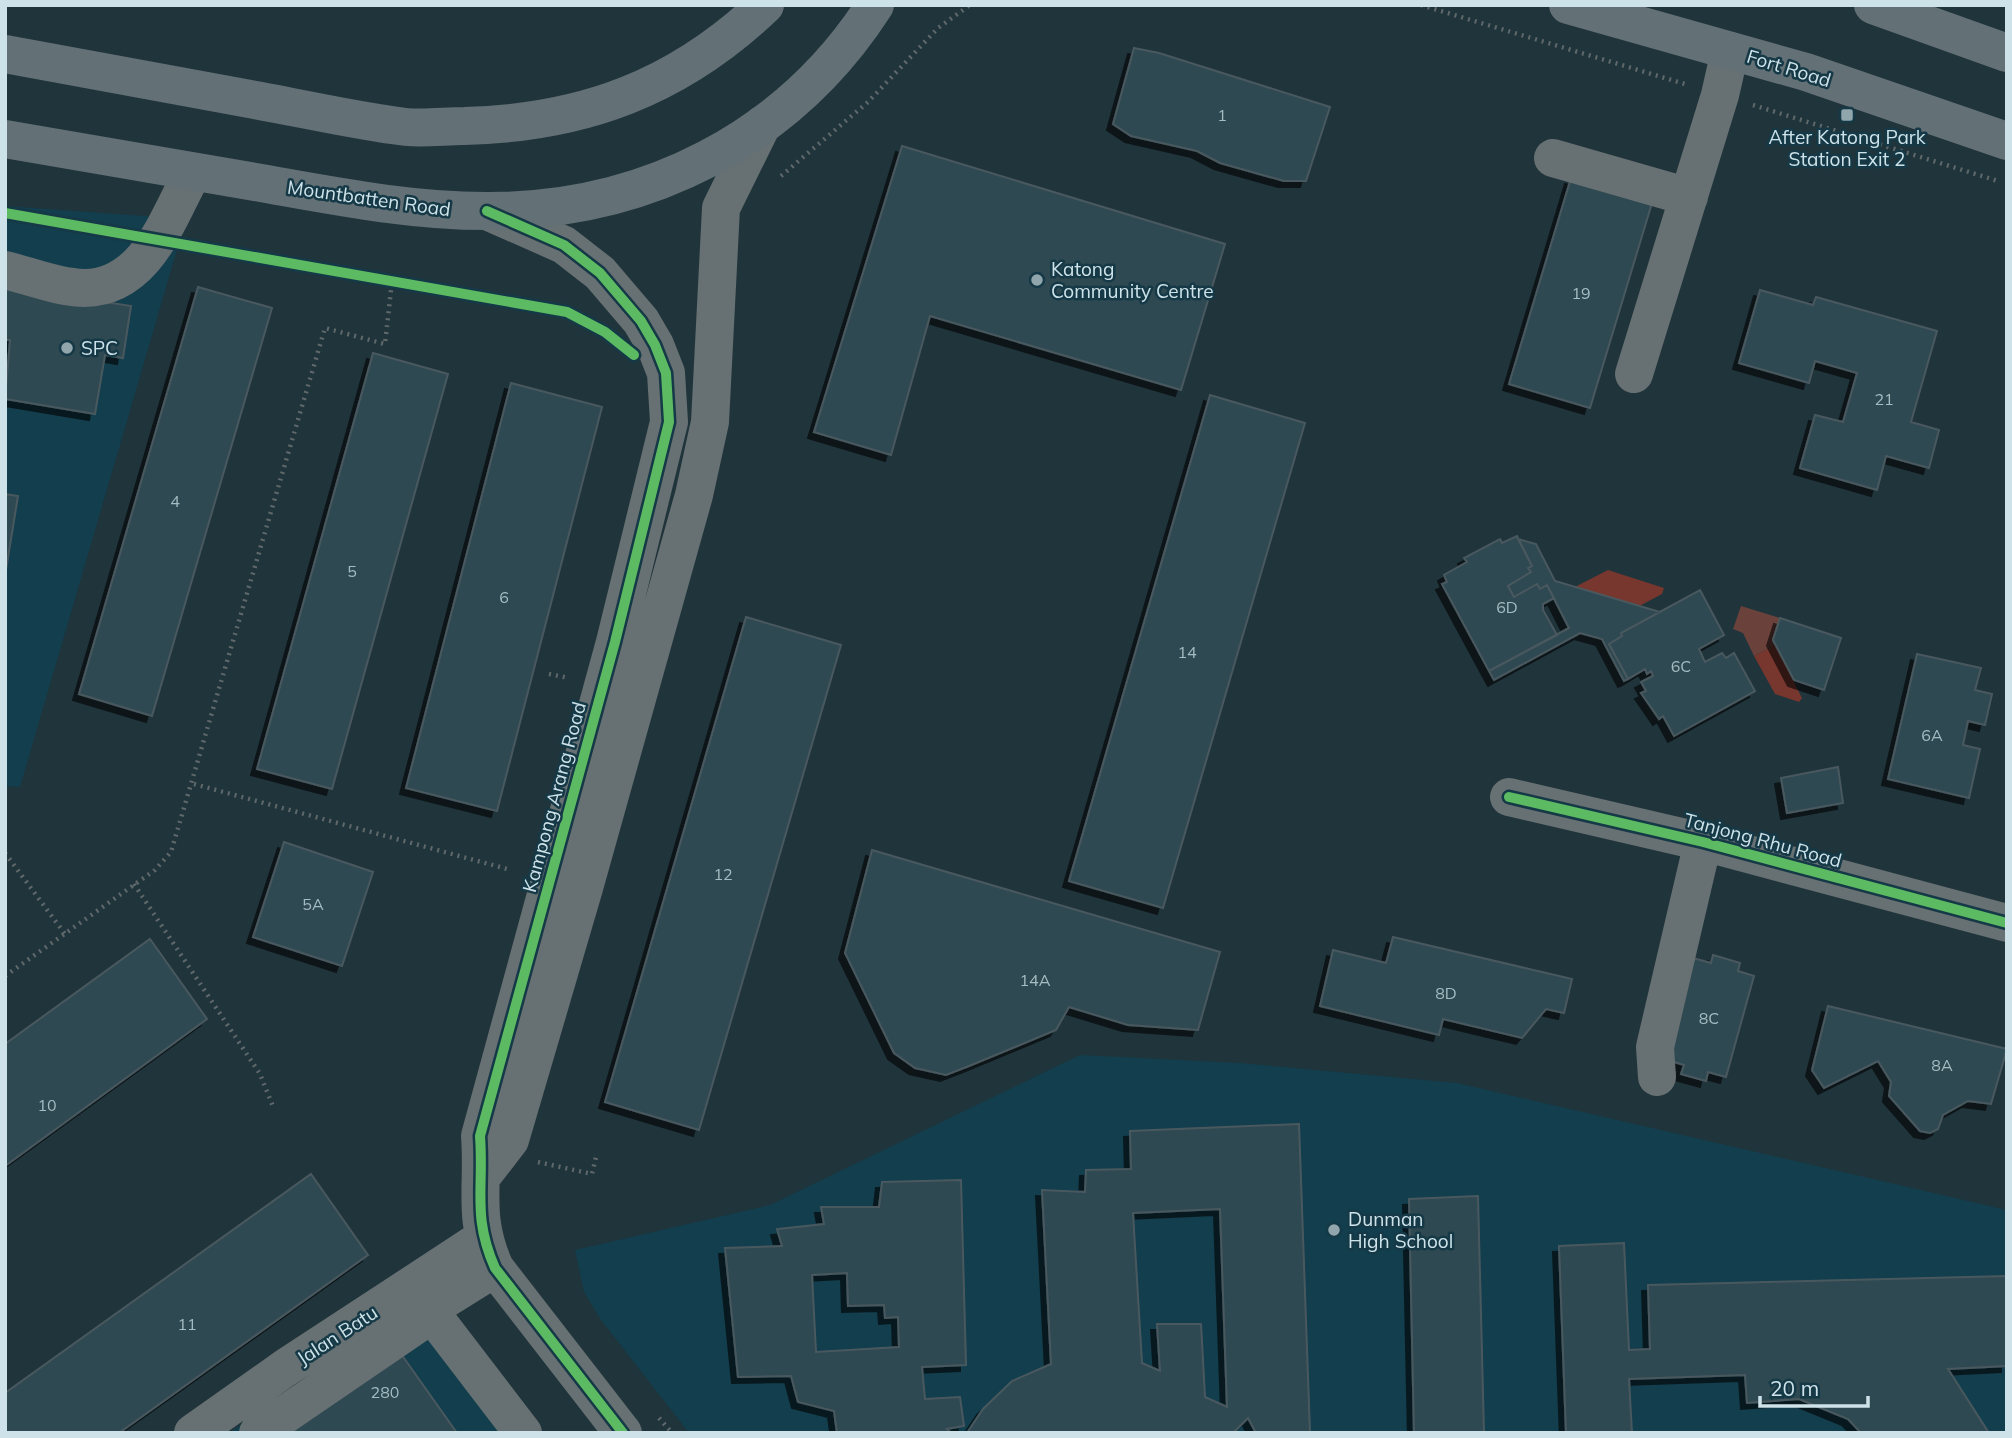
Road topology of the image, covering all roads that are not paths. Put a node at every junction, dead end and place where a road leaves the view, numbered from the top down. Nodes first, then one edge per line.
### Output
1 (765, 5) edge
2 (875, 5) edge
3 (902, 5) edge
4 (1568, 5) edge
5 (1872, 5) edge
6 (851, 42) junction
7 (1730, 51) junction
8 (2007, 53) edge
9 (5, 54) edge
10 (762, 125) junction
11 (5, 139) edge
12 (2007, 141) edge
13 (1553, 158) dead end
14 (194, 172) junction
15 (1689, 197) junction
16 (487, 211) junction
17 (5, 270) edge
18 (1634, 373) dead end
19 (1509, 797) dead end
20 (1703, 842) junction
21 (2007, 923) edge
22 (1657, 1077) dead end
23 (483, 1175) junction
24 (489, 1254) junction
25 (435, 1312) junction
26 (193, 1433) edge
27 (258, 1433) edge
28 (523, 1433) edge
29 (623, 1433) edge

1 - 9 main road
2 - 6 main road, Mountbatten Road
3 - 6 main road
4 - 7 main road, Fort Road
5 - 8 main road
6 - 10 main road, Mountbatten Road
7 - 12 main road, Fort Road
7 - 15 street
10 - 16 main road, Mountbatten Road
10 - 23 street, Kampong Arang Road
11 - 14 main road, Mountbatten Road
13 - 15 street
14 - 16 main road, Mountbatten Road
14 - 17 street
15 - 18 street
16 - 23 street, Kampong Arang Road
19 - 20 street, Tanjong Rhu Road
20 - 21 street, Tanjong Rhu Road
20 - 22 street
23 - 24 street, Kampong Arang Road
24 - 25 street
24 - 26 street, Jalan Batu
24 - 29 street
25 - 27 street
25 - 28 street

